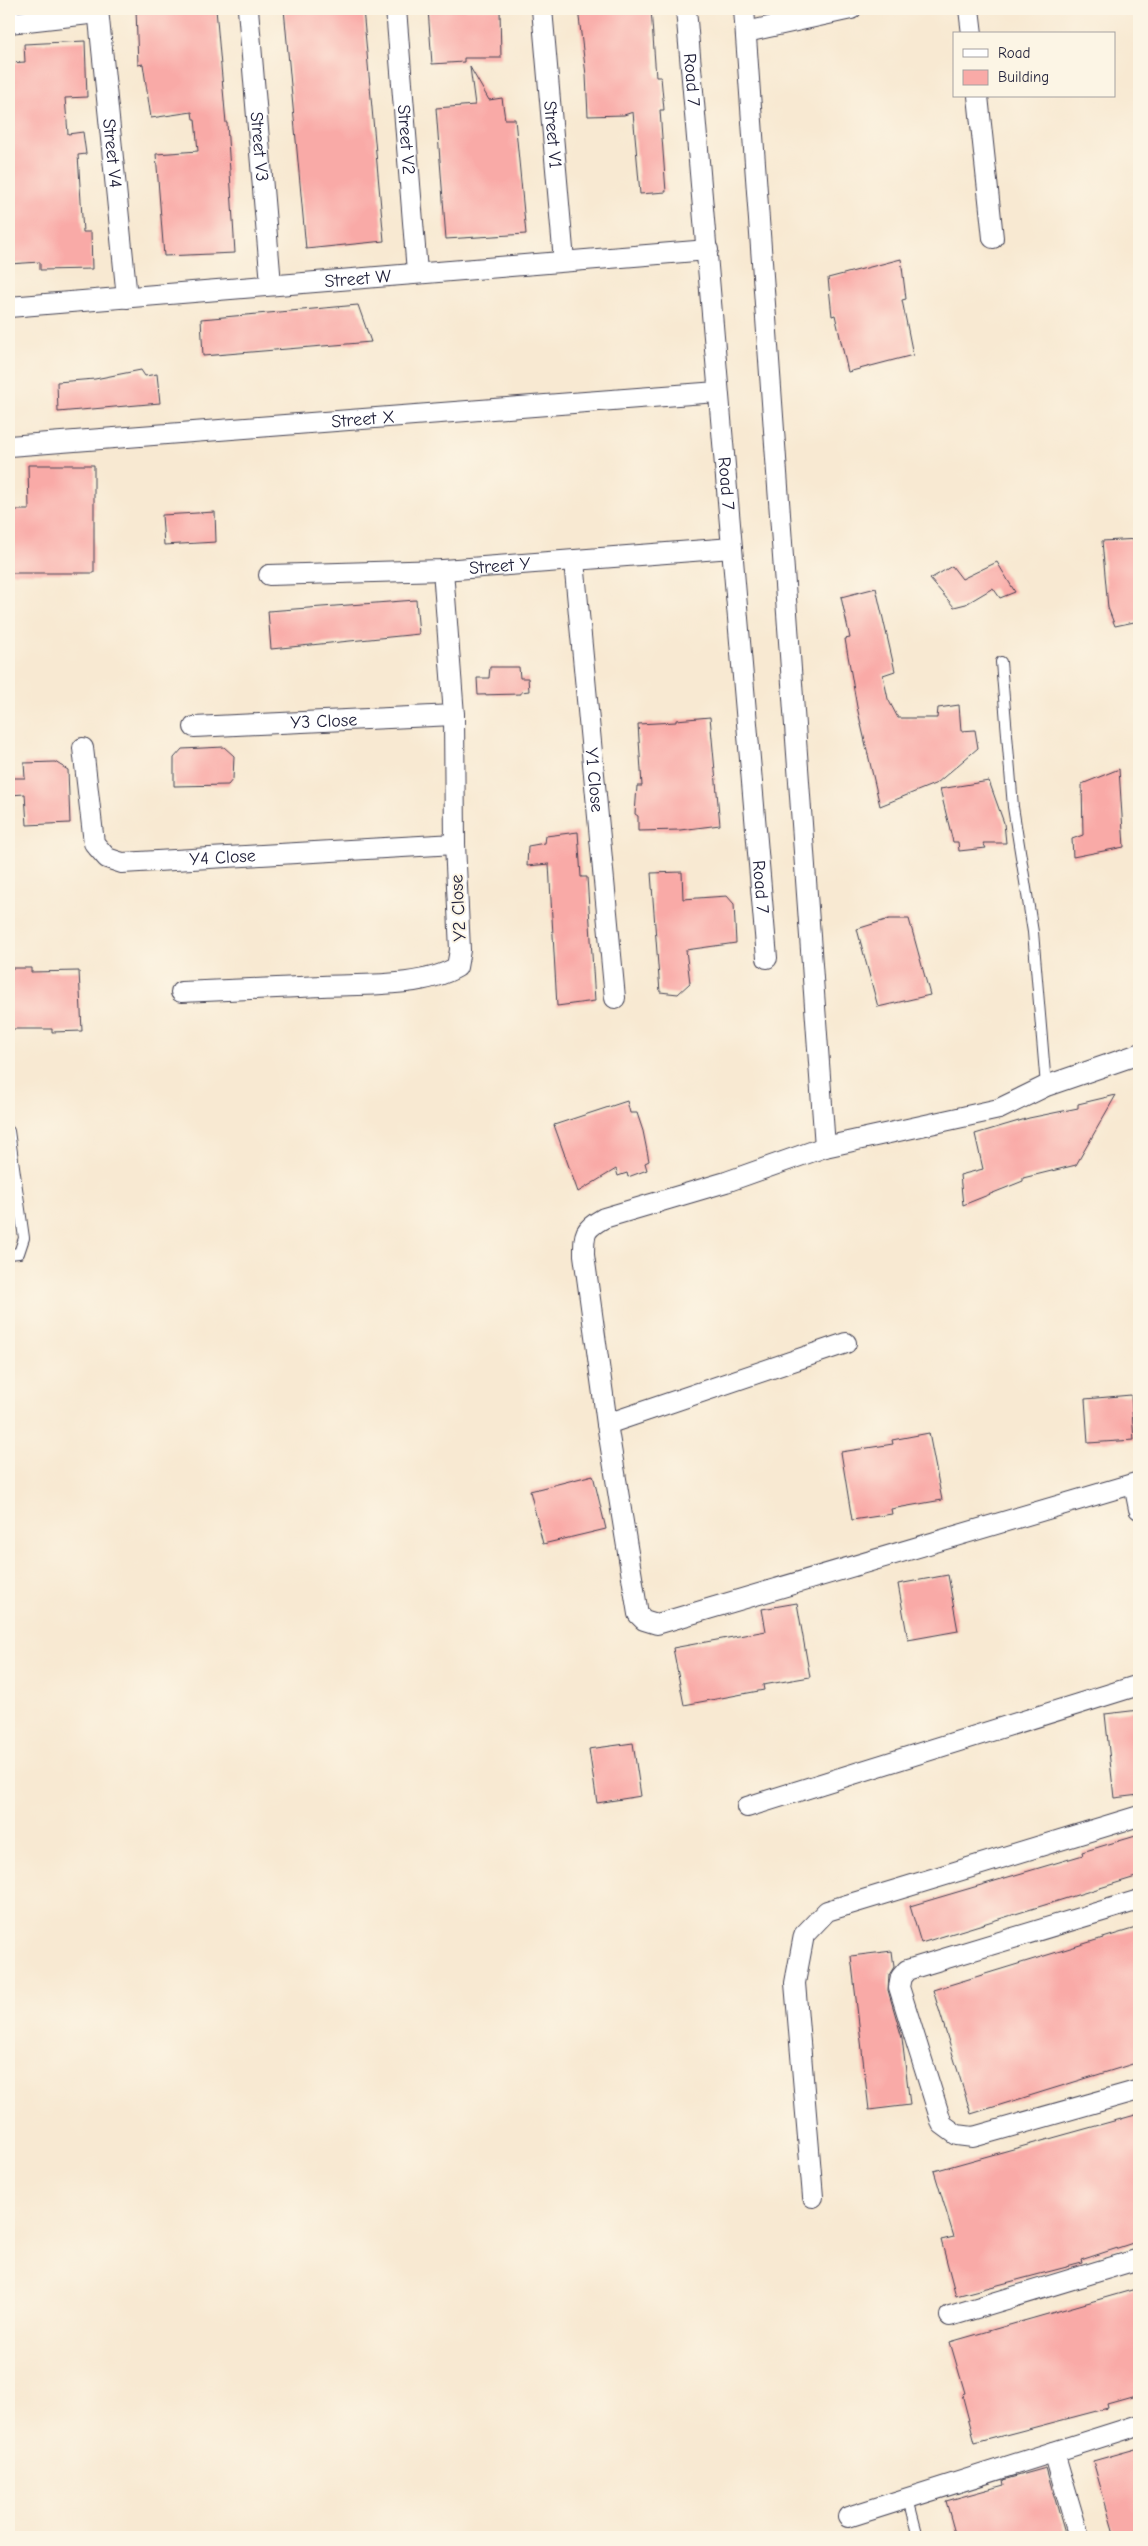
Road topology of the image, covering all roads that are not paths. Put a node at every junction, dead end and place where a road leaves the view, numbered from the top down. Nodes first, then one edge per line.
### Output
1 (248, 9) edge
2 (396, 9) edge
3 (542, 9) edge
4 (686, 9) edge
5 (744, 9) edge
6 (851, 9) edge
7 (969, 9) edge
8 (98, 11) edge
9 (9, 23) edge
10 (746, 32) junction
11 (972, 32) edge
12 (978, 98) edge
13 (993, 238) dead end
14 (708, 250) junction
15 (564, 261) junction
16 (417, 272) junction
17 (271, 284) junction
18 (127, 298) junction
19 (9, 307) edge
20 (717, 392) junction
21 (9, 446) edge
22 (732, 548) junction
23 (574, 561) junction
24 (443, 570) junction
25 (269, 575) dead end
26 (1001, 662) dead end
27 (454, 715) junction
28 (194, 727) dead end
29 (83, 748) dead end
30 (455, 844) junction
31 (767, 958) dead end
32 (181, 992) dead end
33 (615, 998) dead end
34 (1139, 1054) edge
35 (1046, 1086) junction
36 (9, 1131) edge
37 (824, 1147) junction
38 (9, 1254) edge
39 (846, 1343) dead end
40 (607, 1424) junction
41 (1137, 1483) edge
42 (1139, 1509) edge
43 (1139, 1685) edge
44 (747, 1807) dead end
45 (1139, 1816) edge
46 (1139, 1900) edge
47 (1139, 2090) edge
48 (814, 2197) dead end
49 (1139, 2259) edge
50 (950, 2316) dead end
51 (1139, 2425) edge
52 (1054, 2452) junction
53 (908, 2499) junction
54 (848, 2517) dead end
55 (918, 2537) edge
56 (1079, 2537) edge

1 - 17 street, Street V3
2 - 16 street, Street V2
3 - 15 street, Street V1
4 - 14 street, Road 7
5 - 10 street
6 - 10 street
7 - 11 street
8 - 9 street
8 - 18 street, Street V4
10 - 37 street
12 - 13 street
14 - 15 street, Street W
14 - 20 street, Road 7
15 - 16 street, Street W
16 - 17 street, Street W
17 - 18 street, Street W
18 - 19 street, Street W
20 - 21 street, Street X
20 - 22 street, Road 7
22 - 23 street, Street Y
22 - 31 street, Road 7
23 - 24 street, Street Y
23 - 33 street, Y1 Close
24 - 25 street, Street Y
24 - 27 street, Y2 Close
26 - 35 lane
27 - 28 street, Y3 Close
27 - 30 street, Y2 Close
29 - 30 street, Y4 Close
30 - 32 street, Y2 Close
34 - 35 street
35 - 37 street
36 - 38 lane
37 - 40 street
39 - 40 street
40 - 41 street
41 - 42 street
43 - 44 street
45 - 48 street
46 - 47 street
49 - 50 street
51 - 52 street
52 - 53 street
52 - 56 street
53 - 54 street
53 - 55 lane

